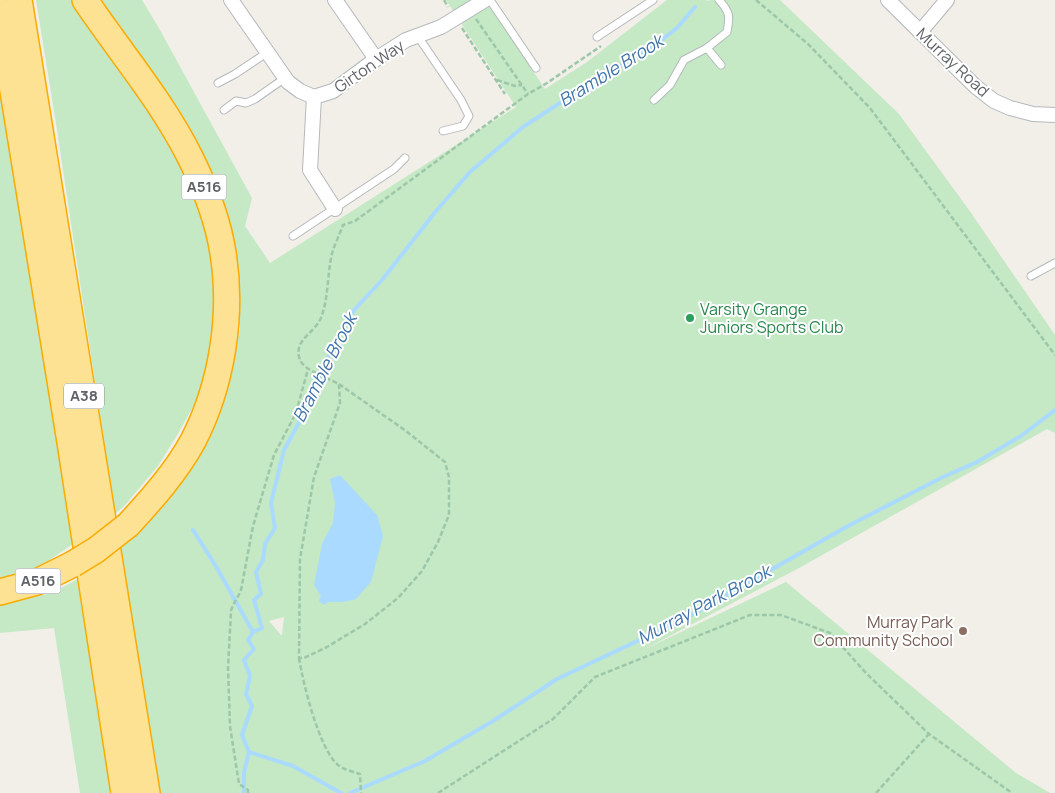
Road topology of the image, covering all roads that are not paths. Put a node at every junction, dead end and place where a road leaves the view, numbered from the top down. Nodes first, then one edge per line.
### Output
1 (19, 0) edge
2 (85, 0) edge
3 (231, 0) edge
4 (335, 0) edge
5 (485, 0) edge
6 (490, 0) edge
7 (653, 0) edge
8 (718, 0) edge
9 (888, 0) edge
10 (947, 0) edge
11 (0, 11) edge
12 (920, 32) junction
13 (417, 35) junction
14 (597, 36) dead end
15 (707, 48) junction
16 (268, 52) junction
17 (376, 59) junction
18 (721, 65) dead end
19 (536, 68) dead end
20 (285, 78) junction
21 (218, 83) dead end
22 (314, 97) junction
23 (654, 100) dead end
24 (224, 110) dead end
25 (1055, 115) edge
26 (443, 132) dead end
27 (406, 158) dead end
28 (335, 209) junction
29 (293, 236) dead end
30 (1055, 263) edge
31 (1031, 276) dead end
32 (0, 592) edge
33 (124, 793) edge
34 (147, 793) edge

1 - 34 highway, A38
2 - 32 highway, A516, bridge
3 - 16 street, Girton Way
4 - 17 street
5 - 13 street, Girton Way
6 - 19 lane
7 - 14 lane
8 - 15 lane
9 - 12 street, Murray Road
10 - 12 street
11 - 33 highway, A38
12 - 25 street, Murray Road
13 - 17 street, Girton Way
13 - 26 lane
15 - 18 lane
15 - 23 lane
16 - 20 street, Girton Way
16 - 21 lane
17 - 22 street, Girton Way
20 - 22 street, Girton Way
20 - 24 lane
22 - 28 street
27 - 28 lane
28 - 29 lane
30 - 31 lane

